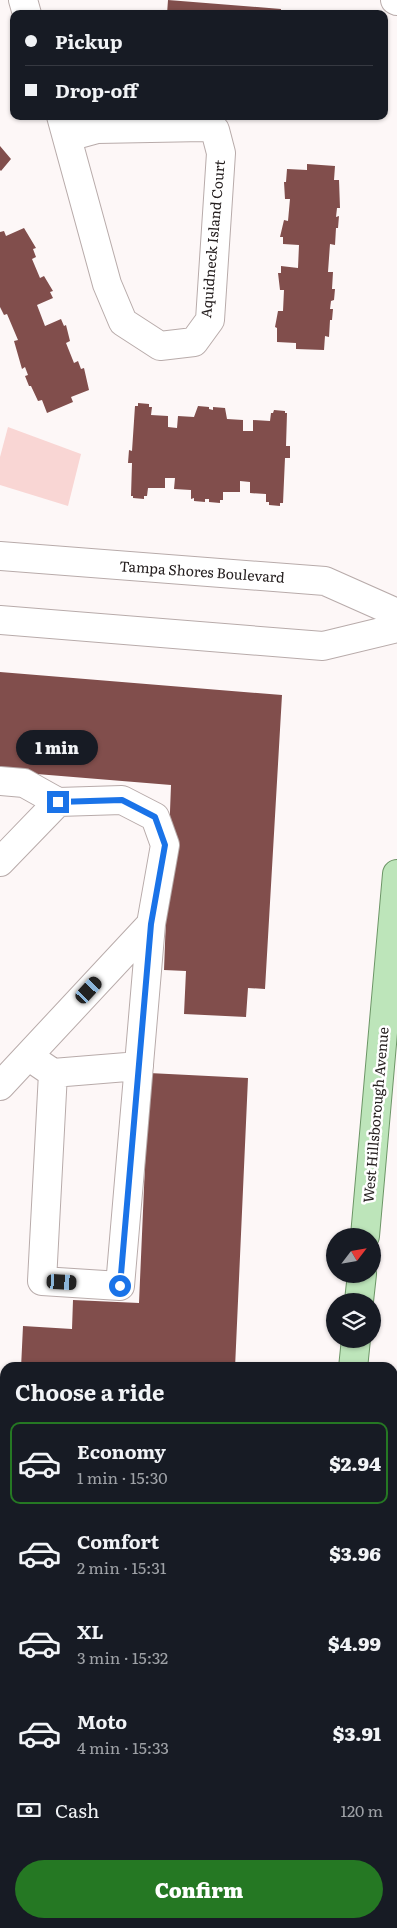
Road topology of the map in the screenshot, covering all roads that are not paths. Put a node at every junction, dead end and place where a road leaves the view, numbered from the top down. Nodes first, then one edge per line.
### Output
1 (8, 0) edge
2 (0, 4) edge
3 (64, 126) edge
4 (0, 556) edge
5 (397, 613) edge
6 (0, 620) edge
7 (397, 628) edge
8 (0, 781) edge
9 (58, 802) junction
10 (0, 862) edge
11 (397, 874) edge
12 (151, 924) junction
13 (28, 1056) junction
14 (139, 1066) junction
15 (53, 1073) junction
16 (0, 1086) edge
17 (366, 1228) edge
18 (355, 1348) edge
19 (354, 1362) edge

1 - 2 street
3 - 3 street, Aquidneck Island Court
4 - 5 street, Tampa Shores Boulevard
6 - 7 street
8 - 9 street
9 - 10 street
9 - 12 street
11 - 17 main road, West Hillsborough Avenue
12 - 13 street
12 - 14 street
13 - 15 street
13 - 16 street
14 - 15 street
14 - 15 street
18 - 19 main road

